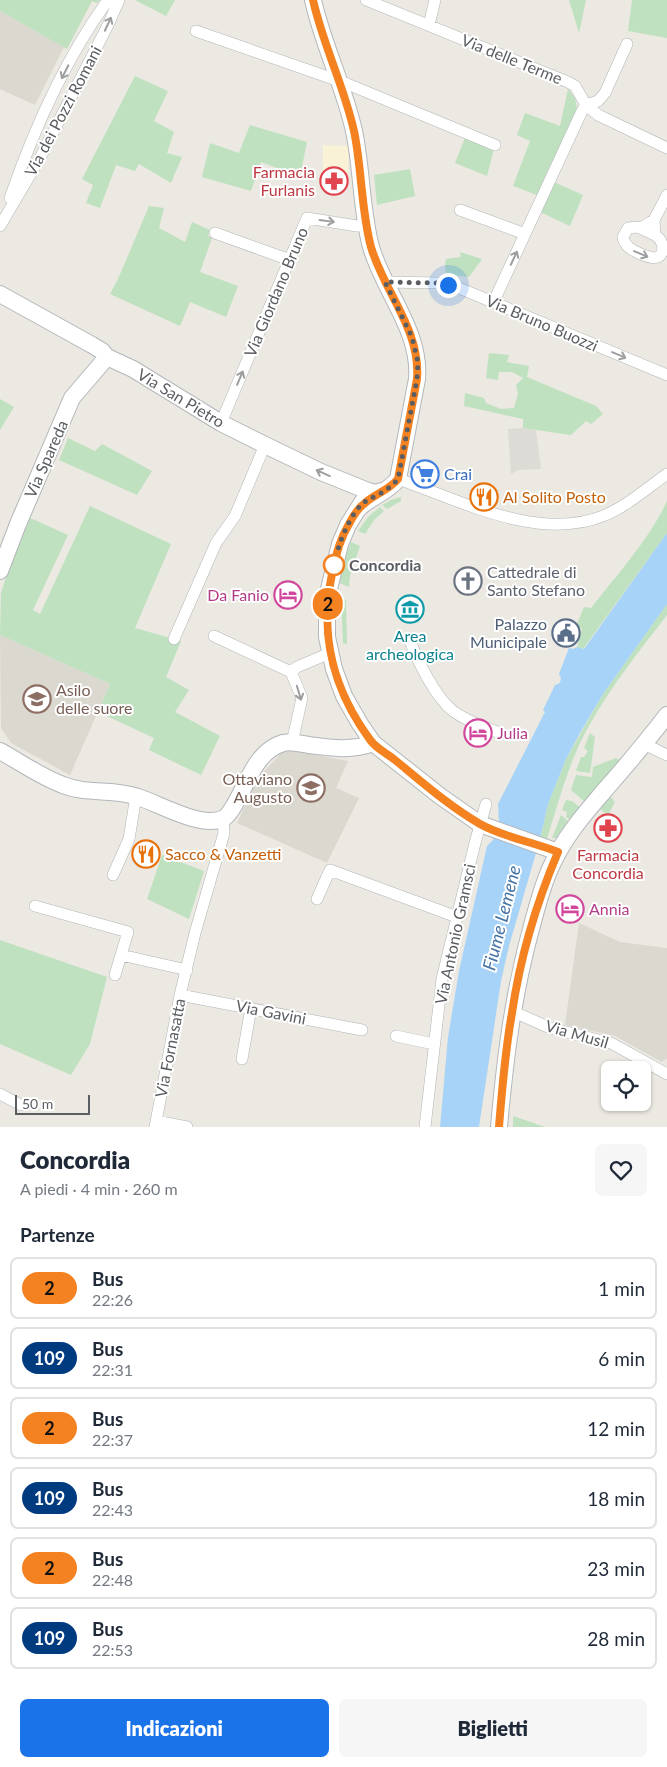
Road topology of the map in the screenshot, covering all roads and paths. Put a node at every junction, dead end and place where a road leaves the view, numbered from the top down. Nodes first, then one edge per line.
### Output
1 (108, 0) edge
2 (119, 0) edge
3 (313, 0) edge
4 (366, 0) edge
5 (435, 0) edge
6 (429, 25) junction
7 (196, 31) dead end
8 (627, 44) dead end
9 (338, 82) junction
10 (586, 105) junction
11 (495, 145) dead end
12 (667, 148) edge
13 (667, 195) edge
14 (460, 210) dead end
15 (654, 220) junction
16 (1, 223) edge
17 (367, 226) junction
18 (641, 228) junction
19 (215, 233) dead end
20 (525, 234) junction
21 (655, 234) junction
22 (290, 260) junction
23 (385, 282) junction
24 (0, 294) edge
25 (493, 303) junction
26 (107, 357) junction
27 (667, 375) edge
28 (221, 423) junction
29 (265, 445) junction
30 (667, 474) edge
31 (398, 479) junction
32 (369, 497) junction
33 (0, 571) edge
34 (214, 636) dead end
35 (174, 639) dead end
36 (410, 641) dead end
37 (330, 654) junction
38 (291, 672) junction
39 (667, 715) edge
40 (499, 733) dead end
41 (292, 743) junction
42 (373, 743) junction
43 (644, 744) junction
44 (0, 751) edge
45 (667, 755) edge
46 (136, 796) junction
47 (486, 804) dead end
48 (223, 819) junction
49 (487, 827) junction
50 (558, 852) junction
51 (113, 875) dead end
52 (317, 899) dead end
53 (35, 906) dead end
54 (457, 917) junction
55 (121, 955) junction
56 (187, 970) junction
57 (115, 975) dead end
58 (180, 995) junction
59 (251, 1008) junction
60 (512, 1011) junction
61 (362, 1030) dead end
62 (396, 1036) dead end
63 (434, 1044) junction
64 (242, 1059) dead end
65 (667, 1074) edge
66 (0, 1094) edge
67 (21, 1105) dead end
68 (156, 1124) edge
69 (187, 1127) edge
70 (425, 1127) edge
71 (499, 1127) edge

1 -> 16 street, Via dei Pozzi Romani
16 -> 2 street, Via dei Pozzi Romani
3 - 9 street
4 - 6 street, Via delle Terme
5 - 6 street
6 - 10 street, Via delle Terme
7 - 9 street
8 - 10 street
9 - 11 street
9 - 17 street
10 - 12 street
10 - 20 street
13 - 15 street
14 - 20 street
15 - 18 street
15 - 21 street
22 -> 17 street, Via Giordano Bruno
17 - 23 street
18 - 21 street
18 -> 21 street
19 - 22 street
25 -> 20 street
28 -> 22 street, Via Giordano Bruno
23 - 25 street, Via Bruno Buozzi
23 - 31 street
24 - 26 street, Via San Pietro
25 -> 27 street, Via Bruno Buozzi
26 - 28 street, Via San Pietro
26 - 33 street, Via Spareda
28 - 29 street, Via San Pietro
32 -> 29 street, Via San Pietro
29 - 35 street
30 - 31 street
31 - 32 street
32 - 37 street
34 - 38 street
36 - 40 street
37 - 38 street
37 - 42 street
38 -> 41 street
39 - 43 street
41 - 42 street
41 - 48 street
42 - 49 street
43 - 45 street
43 - 50 street
44 - 46 street
46 - 48 street
46 - 51 street
47 - 49 street, Via Antonio Gramsci
48 - 56 street, Via Fornasatta
49 - 50 street
49 - 54 street, Via Antonio Gramsci
50 - 60 street
52 - 54 street
53 - 55 street
54 - 63 street, Via Antonio Gramsci
55 - 56 street
55 - 57 street
56 - 58 street, Via Fornasatta
58 - 59 street, Via Gavini
58 - 68 street, Via Fornasatta
59 - 61 street, Via Gavini
59 - 64 street
60 - 65 street, Via Musil
60 - 71 street
62 - 63 street
63 - 70 street, Via Antonio Gramsci
66 - 67 street
68 - 69 street

